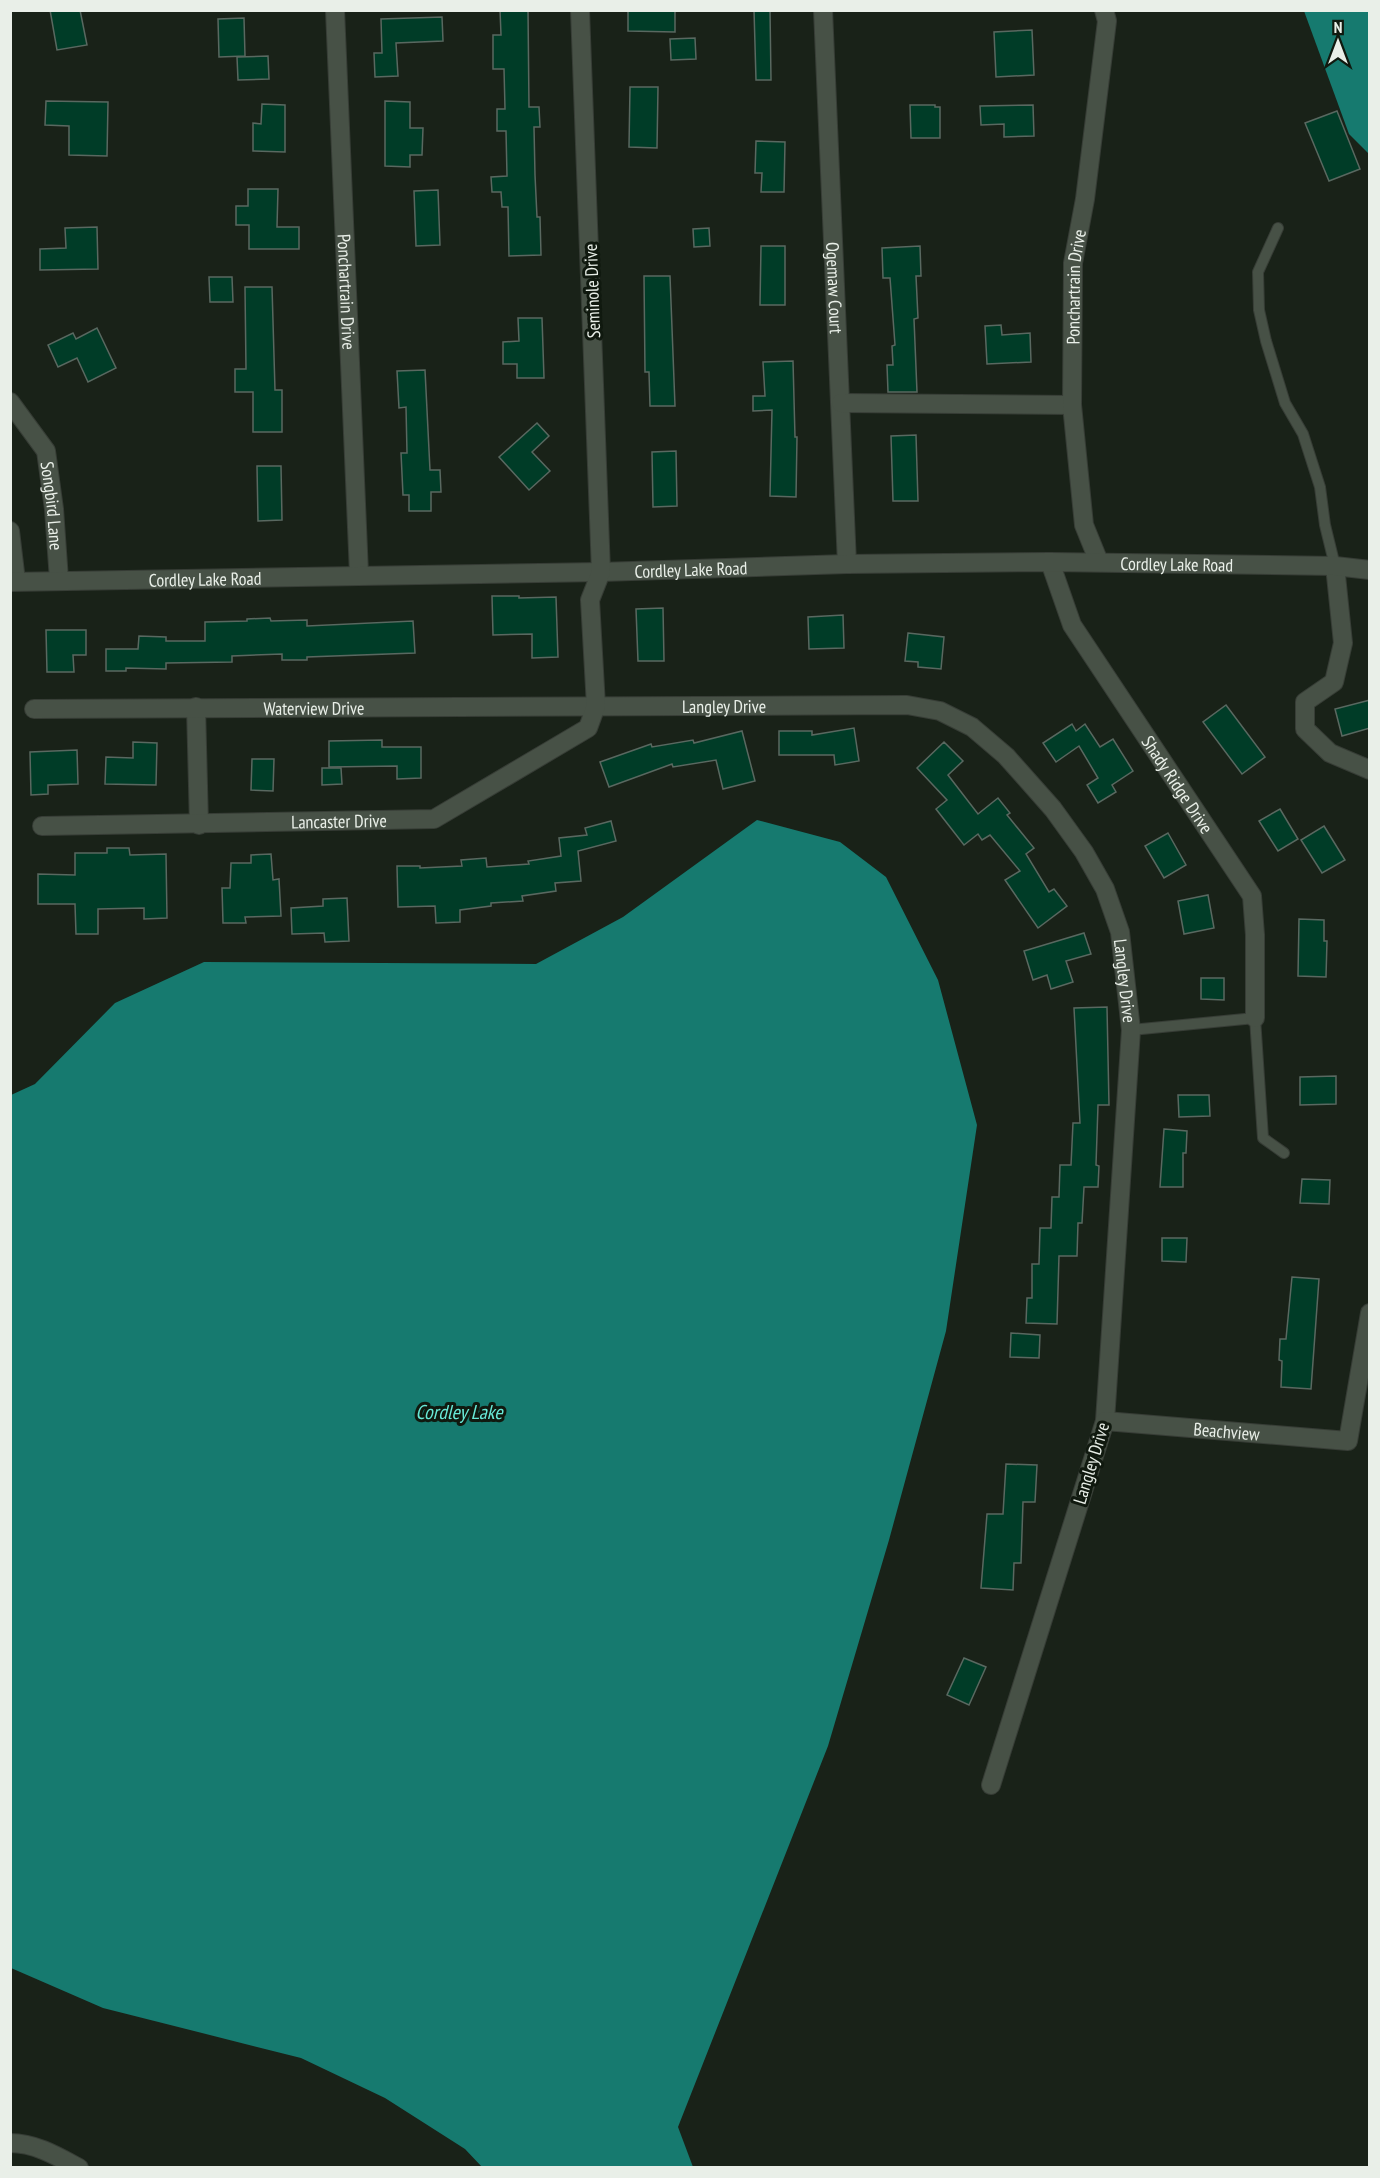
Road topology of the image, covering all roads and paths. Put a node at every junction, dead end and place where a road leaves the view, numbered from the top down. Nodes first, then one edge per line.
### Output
1 (335, 10) edge
2 (580, 10) edge
3 (823, 10) edge
4 (1104, 10) edge
5 (1278, 228) dead end
6 (841, 403) junction
7 (1072, 405) junction
8 (11, 408) edge
9 (10, 531) edge
10 (1050, 562) junction
11 (1099, 562) junction
12 (848, 564) junction
13 (1335, 566) junction
14 (1370, 570) edge
15 (602, 572) junction
16 (359, 574) junction
17 (59, 580) junction
18 (13, 581) edge
19 (596, 706) junction
20 (196, 707) junction
21 (34, 709) dead end
22 (1370, 770) edge
23 (199, 825) junction
24 (42, 826) dead end
25 (1255, 1018) junction
26 (1131, 1030) junction
27 (1284, 1153) dead end
28 (1370, 1313) edge
29 (1105, 1421) junction
30 (991, 1785) dead end
31 (10, 2143) edge
32 (79, 2168) edge

1 - 16 street, Ponchartrain Drive
2 - 15 street, Seminole Drive
3 - 6 street, Ogemaw Court
4 - 7 street, Ponchartrain Drive
5 - 13 lane
6 - 7 street
6 - 12 street, Ogemaw Court
7 - 11 street, Ponchartrain Drive
8 - 17 street, Songbird Lane
9 - 18 street
10 - 11 street, Cordley Lake Road
10 - 12 street, Cordley Lake Road
10 - 25 street, Shady Ridge Drive
11 - 13 street, Cordley Lake Road
12 - 15 street, Cordley Lake Road
13 - 14 street, Cordley Lake Road
13 - 22 street
15 - 16 street, Cordley Lake Road
15 - 19 street
16 - 17 street, Cordley Lake Road
17 - 18 street, Cordley Lake Road
19 - 20 street, Waterview Drive
19 - 23 street, Lancaster Drive
19 - 26 street, Langley Drive
20 - 21 street, Waterview Drive
20 - 23 street
23 - 24 street, Lancaster Drive
25 - 26 lane
25 - 27 lane
26 - 29 street, Langley Drive
28 - 29 street, Beachview
29 - 30 street, Langley Drive
31 - 32 street

